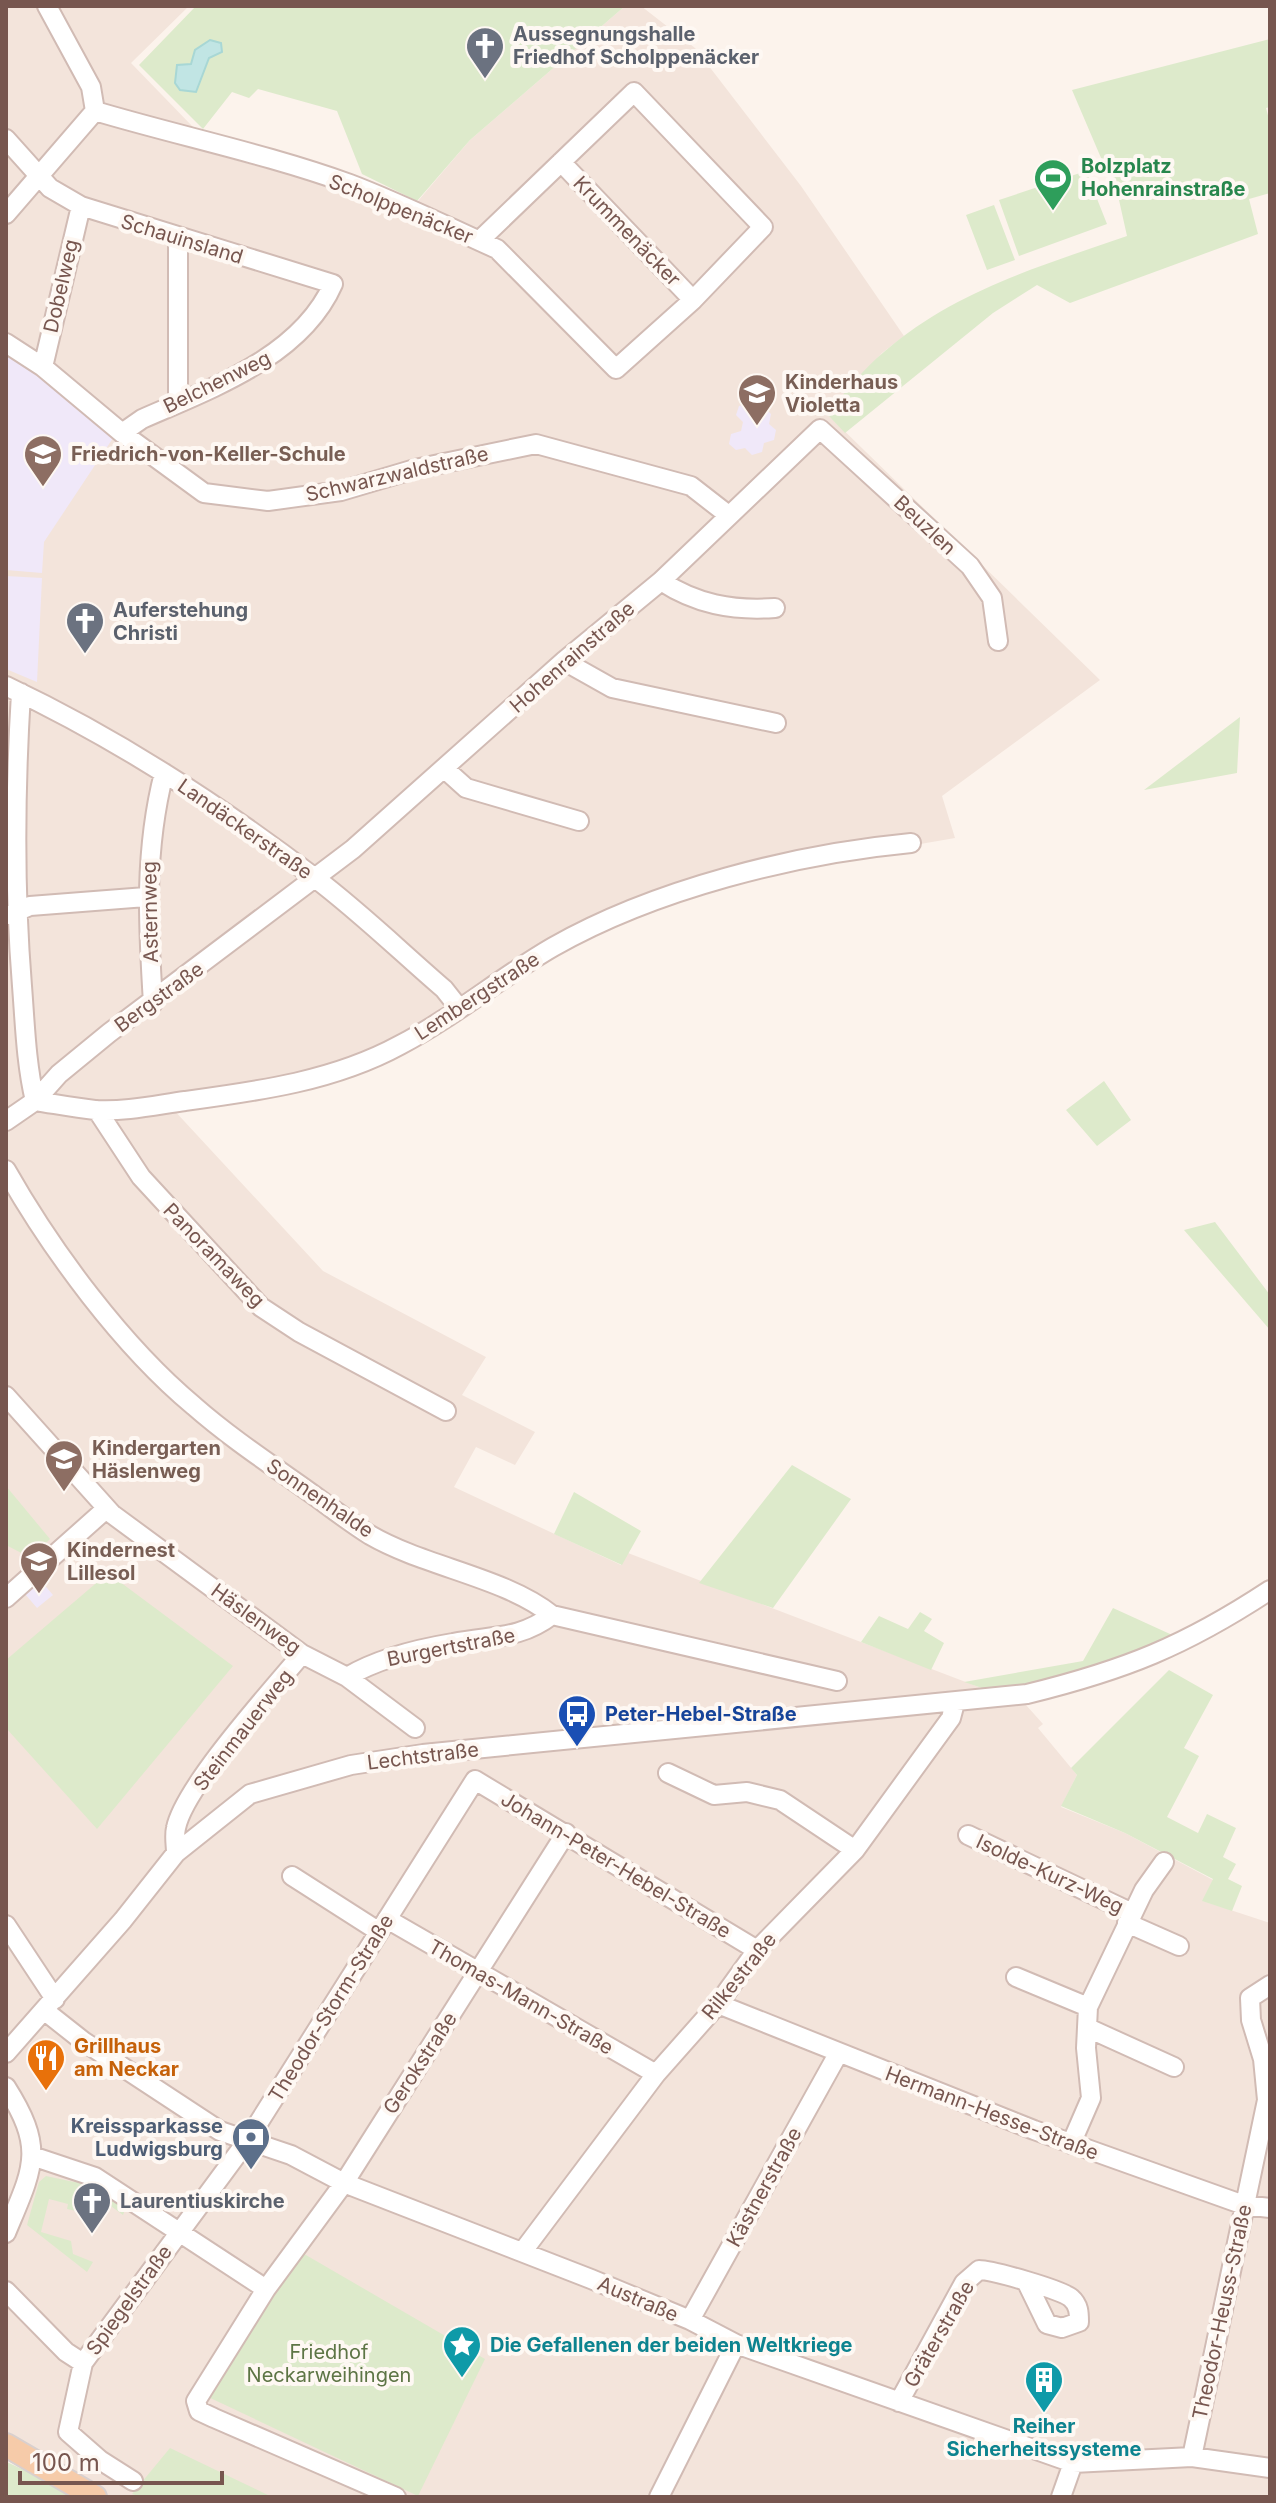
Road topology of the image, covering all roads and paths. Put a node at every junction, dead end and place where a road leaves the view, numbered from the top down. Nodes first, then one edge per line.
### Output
1 (47, 6) edge
2 (95, 111) junction
3 (6, 139) edge
4 (561, 162) junction
5 (39, 177) junction
6 (81, 206) junction
7 (6, 214) edge
8 (178, 238) junction
9 (479, 241) junction
10 (333, 284) joint
11 (693, 300) junction
12 (6, 343) edge
13 (43, 367) junction
14 (178, 403) junction
15 (820, 429) joint
16 (122, 433) junction
17 (727, 514) junction
18 (661, 581) junction
19 (775, 608) dead end
20 (998, 641) dead end
21 (564, 661) junction
22 (13, 690) edge
23 (776, 723) dead end
24 (446, 770) junction
25 (164, 773) junction
26 (579, 821) dead end
27 (911, 843) dead end
28 (317, 879) junction
29 (146, 897) junction
30 (11, 914) edge
31 (153, 1003) junction
32 (459, 1008) junction
33 (35, 1101) junction
34 (97, 1110) junction
35 (6, 1121) edge
36 (6, 1170) edge
37 (6, 1396) edge
38 (446, 1411) dead end
39 (106, 1509) junction
40 (1270, 1590) edge
41 (6, 1598) edge
42 (552, 1615) junction
43 (302, 1654) junction
44 (347, 1677) junction
45 (837, 1681) dead end
46 (955, 1703) junction
47 (415, 1728) dead end
48 (668, 1773) dead end
49 (475, 1780) joint
50 (566, 1833) junction
51 (968, 1835) dead end
52 (855, 1850) junction
53 (176, 1853) junction
54 (1164, 1862) dead end
55 (292, 1876) dead end
56 (1130, 1918) junction
57 (6, 1925) edge
58 (383, 1925) junction
59 (1179, 1946) dead end
60 (757, 1950) junction
61 (477, 1974) junction
62 (1016, 1977) dead end
63 (1268, 1985) edge
64 (718, 2004) junction
65 (50, 2005) junction
66 (1088, 2007) junction
67 (1088, 2028) junction
68 (6, 2053) edge
69 (838, 2054) junction
70 (1174, 2067) dead end
71 (656, 2074) junction
72 (6, 2087) edge
73 (247, 2141) junction
74 (1071, 2144) junction
75 (32, 2156) junction
76 (344, 2183) junction
77 (1244, 2205) junction
78 (1270, 2208) edge
79 (180, 2231) junction
80 (6, 2233) edge
81 (523, 2251) junction
82 (1027, 2283) dead end
83 (266, 2289) junction
84 (6, 2291) edge
85 (690, 2320) junction
86 (736, 2344) junction
87 (83, 2363) junction
88 (899, 2402) junction
89 (6, 2445) edge
90 (1192, 2457) junction
91 (1073, 2463) junction
92 (1270, 2468) edge
93 (133, 2481) dead end
94 (95, 2497) edge
95 (396, 2497) edge
96 (659, 2497) edge
97 (1061, 2497) edge

1 - 2 street
2 - 5 street
2 - 9 street, Scholppenäcker
3 - 5 street, Schauinsland
4 - 9 street
4 - 11 street, Krummenäcker
4 - 11 street
5 - 6 street, Schauinsland
5 - 7 street
6 - 8 street, Schauinsland
6 - 13 street, Dobelweg
8 - 10 street, Schauinsland
8 - 14 street
9 - 11 street, Scholppenäcker
10 - 14 street, Belchenweg
12 - 13 street, Schwarzwaldstraße
13 - 16 street, Schwarzwaldstraße
14 - 16 street, Belchenweg
15 - 17 street, Hohenrainstraße
15 - 20 street, Beuzlen
16 - 17 street, Schwarzwaldstraße
17 - 18 street, Hohenrainstraße
18 - 19 street
18 - 21 street, Hohenrainstraße
21 - 23 street
21 - 24 street, Hohenrainstraße
22 - 25 street, Landäckerstraße
22 - 30 street
24 - 26 street
24 - 28 street, Hohenrainstraße
25 - 28 street, Landäckerstraße
25 - 29 street, Asternweg
27 - 32 street, Lembergstraße
28 - 31 street, Bergstraße
28 - 32 street, Landäckerstraße
29 - 30 street
29 - 31 street, Asternweg
30 - 33 street
31 - 33 street, Bergstraße
32 - 34 street, Lembergstraße
33 - 34 street, Lembergstraße
33 - 35 street, Bergstraße
34 - 38 street, Panoramaweg
36 - 42 street, Sonnenhalde
37 - 39 street, Häslenweg
39 - 41 street
39 - 43 street, Häslenweg
40 - 46 street, Lechtstraße
42 - 44 street, Burgertstraße
42 - 45 street, Sonnenhalde
43 - 44 street, Häslenweg
43 - 53 street, Steinmauerweg
44 - 47 street, Häslenweg
46 - 52 street, Rilkestraße
46 - 53 street, Lechtstraße
48 - 52 street
49 - 50 street, Johann-Peter-Hebel-Straße
49 - 58 street, Theodor-Storm-Straße
50 - 60 street, Johann-Peter-Hebel-Straße
50 - 61 street, Gerokstraße
51 - 56 street, Isolde-Kurz-Weg
52 - 60 street, Rilkestraße
53 - 65 street, Lechtstraße
54 - 56 street
55 - 58 street, Thomas-Mann-Straße
56 - 59 street, Isolde-Kurz-Weg
56 - 66 street
57 - 65 street
58 - 61 street, Thomas-Mann-Straße
58 - 73 street, Theodor-Storm-Straße
60 - 64 street, Rilkestraße
61 - 71 street, Thomas-Mann-Straße
61 - 76 street, Gerokstraße
62 - 66 street
63 - 77 street, Theodor-Heuss-Straße
64 - 69 street, Hermann-Hesse-Straße
64 - 71 street, Rilkestraße
65 - 68 street, Lechtstraße
65 - 73 street, Austraße
66 - 67 street
67 - 70 street
67 - 74 street
69 - 74 street, Hermann-Hesse-Straße
69 - 85 street, Kästnerstraße
71 - 81 street, Rilkestraße
72 - 75 street
73 - 76 street, Austraße
73 - 79 street, Theodor-Storm-Straße
74 - 77 street, Hermann-Hesse-Straße
75 - 79 street
75 - 80 street
76 - 81 street, Austraße
76 - 83 street, Gerokstraße
77 - 78 street, Hermann-Hesse-Straße
77 - 90 street, Theodor-Heuss-Straße
79 - 83 street
79 - 87 street, Spiegelstraße
81 - 85 street, Austraße
82 - 88 street, Gräterstraße
83 - 95 street, Gerokstraße
84 - 87 street
85 - 86 street, Austraße
86 - 88 street, Austraße
86 - 96 street
87 - 93 street, Spiegelstraße
88 - 91 street, Austraße
89 - 94 main road
90 - 91 street, Austraße
90 - 92 street, Austraße
91 - 97 street

